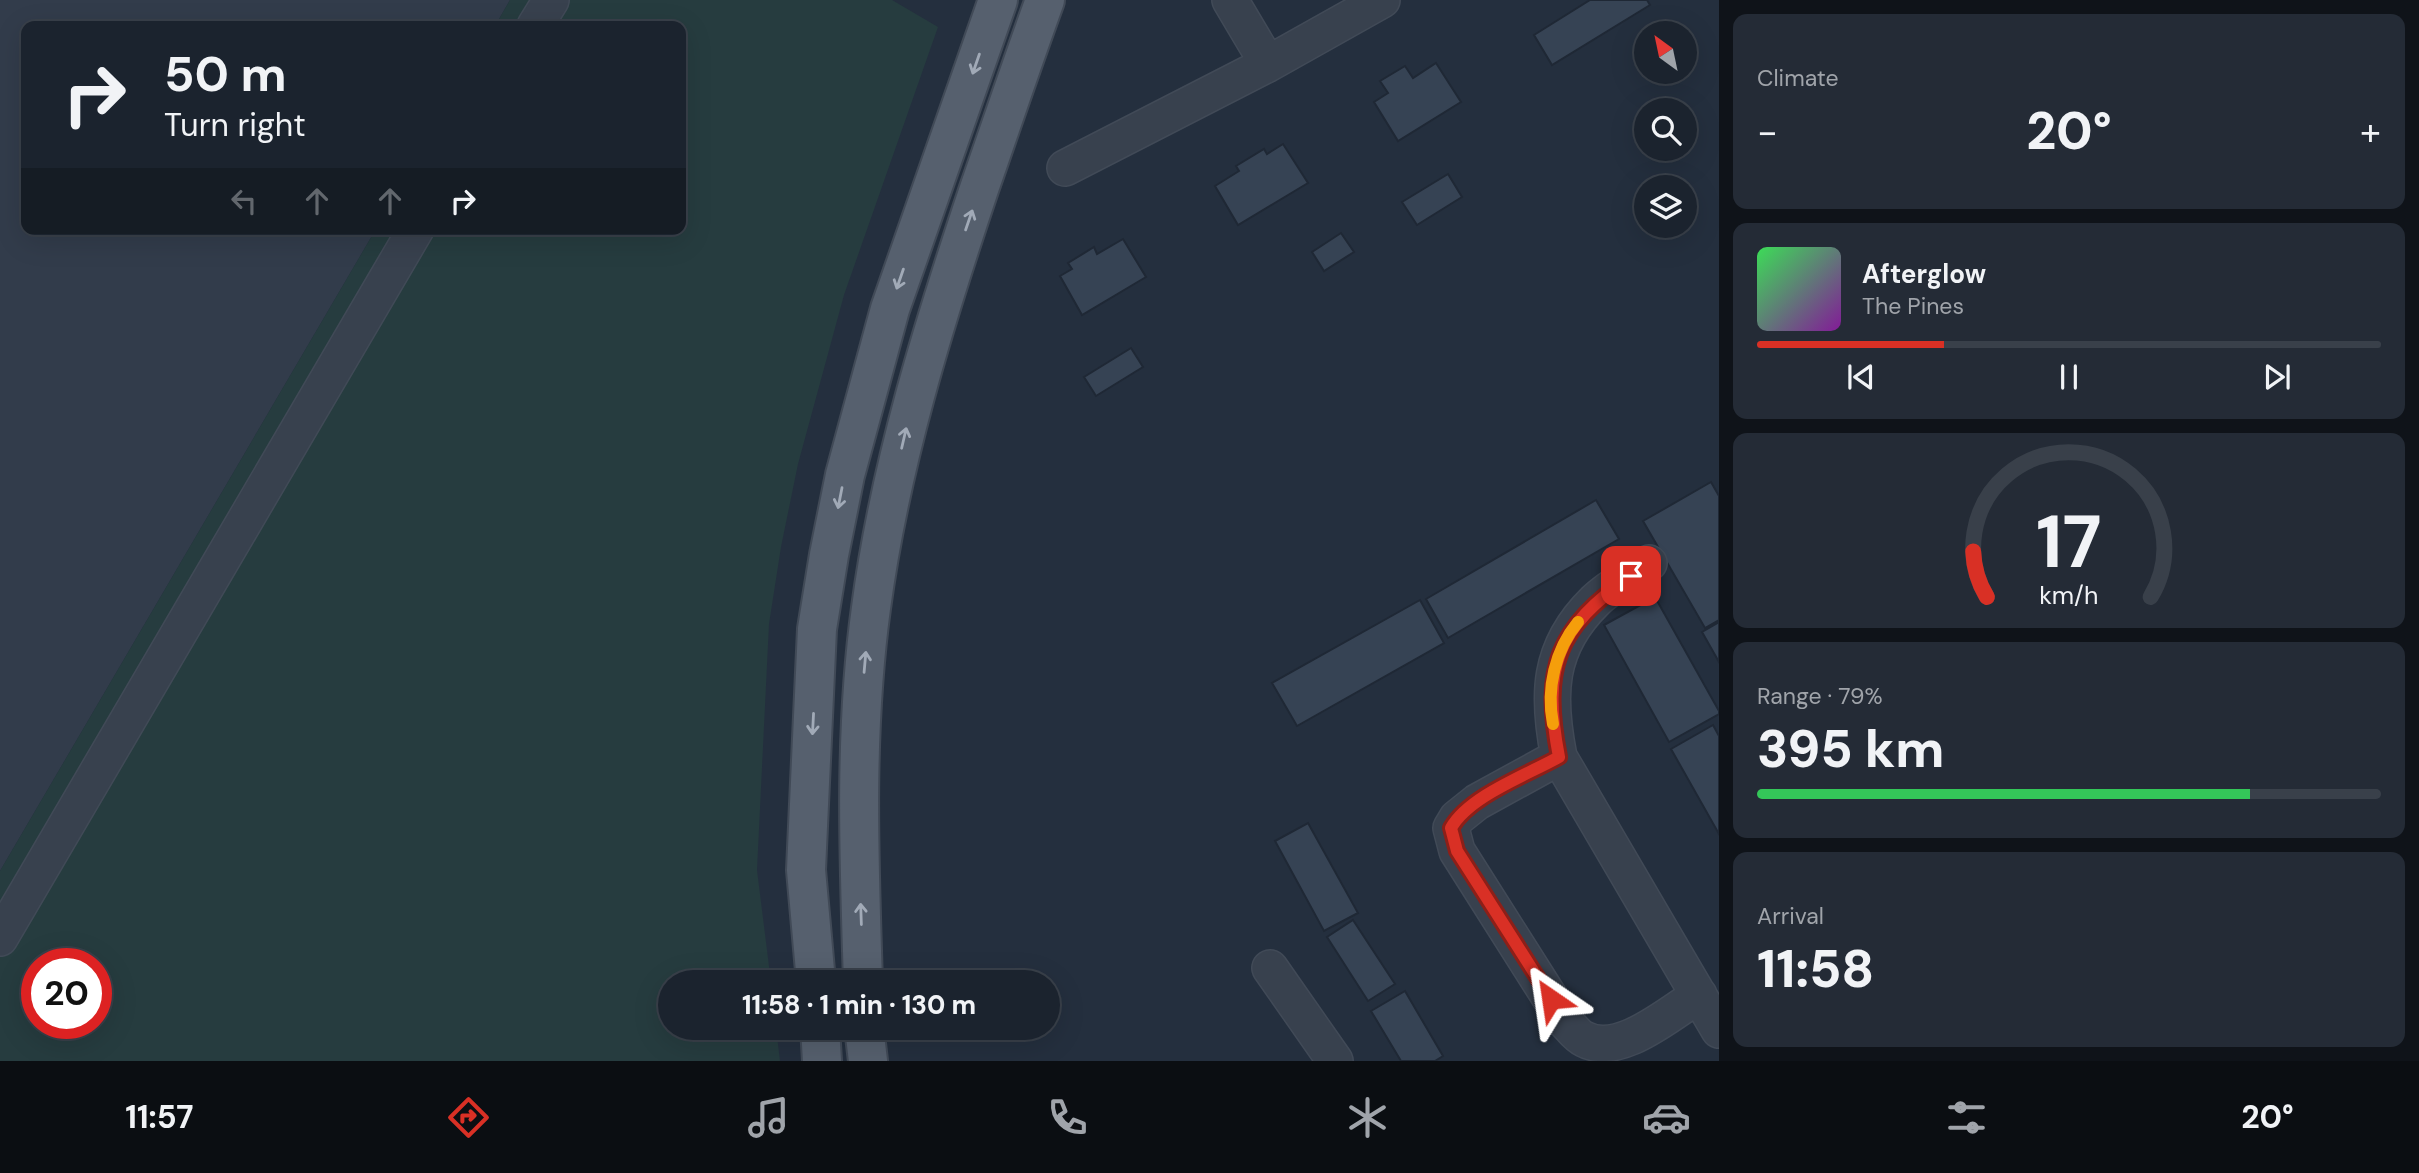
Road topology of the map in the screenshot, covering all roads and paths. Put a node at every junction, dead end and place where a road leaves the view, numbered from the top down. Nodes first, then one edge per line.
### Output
1 (551, 0) edge
2 (998, 0) edge
3 (1045, 0) edge
4 (1230, 0) edge
5 (1382, 0) edge
6 (538, 21) edge
7 (1268, 64) junction
8 (1065, 168) dead end
9 (412, 235) edge
10 (1649, 564) dead end
11 (1559, 757) junction
12 (0, 938) edge
13 (1270, 968) dead end
14 (815, 970) edge
15 (863, 970) edge
16 (1699, 995) junction
17 (1719, 1030) edge
18 (821, 1040) edge
19 (866, 1040) edge
20 (822, 1061) edge
21 (868, 1061) edge
22 (1335, 1061) edge

1 - 6 street
2 -> 14 main road
15 -> 3 main road
4 - 7 street
5 - 7 street
7 - 8 street
9 - 12 street
10 - 11 street
11 - 16 street
11 - 16 street
13 - 22 street
16 - 17 street
18 - 20 main road
19 - 21 main road

